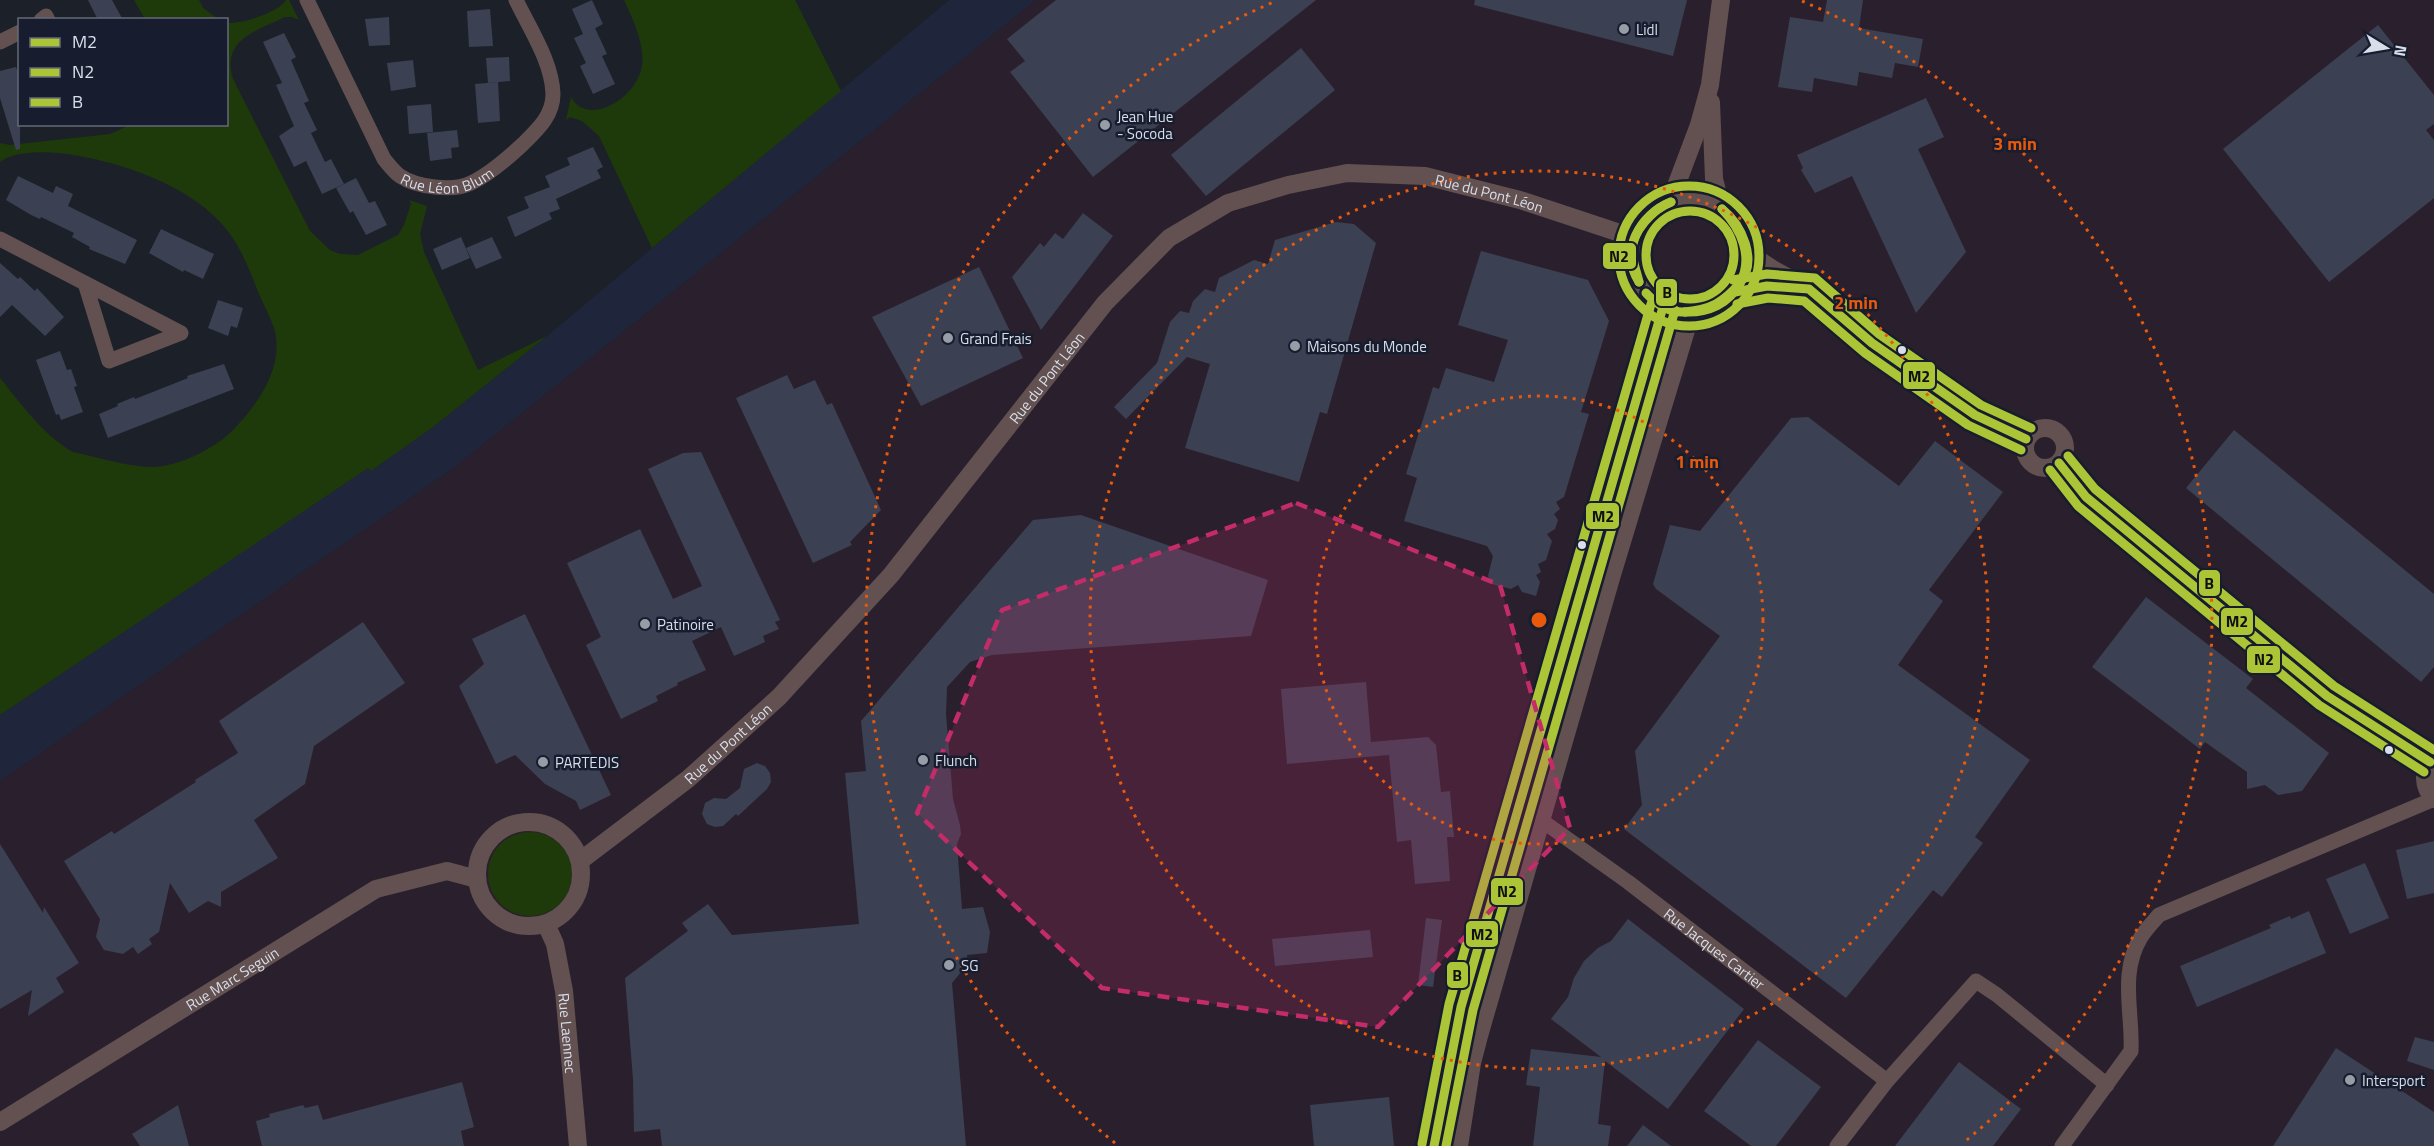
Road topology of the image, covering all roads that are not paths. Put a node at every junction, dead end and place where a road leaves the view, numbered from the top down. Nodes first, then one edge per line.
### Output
1 (307, 0) edge
2 (516, 0) edge
3 (1721, 0) edge
4 (18, 33) edge
5 (0, 42) edge
6 (1710, 85) junction
7 (1670, 201) junction
8 (1721, 207) junction
9 (0, 238) edge
10 (1635, 238) junction
11 (1747, 252) junction
12 (85, 283) junction
13 (1809, 289) junction
14 (1735, 292) junction
15 (1663, 307) junction
16 (1690, 314) junction
17 (2026, 439) junction
18 (2059, 463) junction
19 (2432, 761) edge
20 (2434, 799) edge
21 (1541, 820) junction
22 (580, 861) junction
23 (477, 879) junction
24 (546, 924) junction
25 (1887, 1081) junction
26 (2107, 1085) junction
27 (0, 1122) edge
28 (578, 1146) edge
29 (1434, 1146) edge
30 (1459, 1146) edge
31 (1837, 1146) edge
32 (2062, 1146) edge

1 - 2 street, Rue Léon Blum
3 - 6 street
4 - 5 street
6 - 7 street
6 - 8 street
7 - 8 street
7 - 10 street
8 - 11 street
9 - 12 street
10 - 15 street
10 - 22 street, Rue du Pont Léon
11 - 13 street
11 - 14 street
12 - 12 street
13 - 14 street
13 - 17 street
14 - 16 street
15 - 16 street
15 - 29 street
16 - 21 street
17 - 18 street
17 - 18 street
18 - 19 street
19 - 20 street
20 - 26 street
21 - 25 street, Rue Jacques Cartier
21 - 30 street
22 - 23 street
22 - 24 street
23 - 24 street
23 - 27 street, Rue Marc Seguin
24 - 28 street, Rue Laennec
25 - 26 street
25 - 31 street
26 - 32 street

